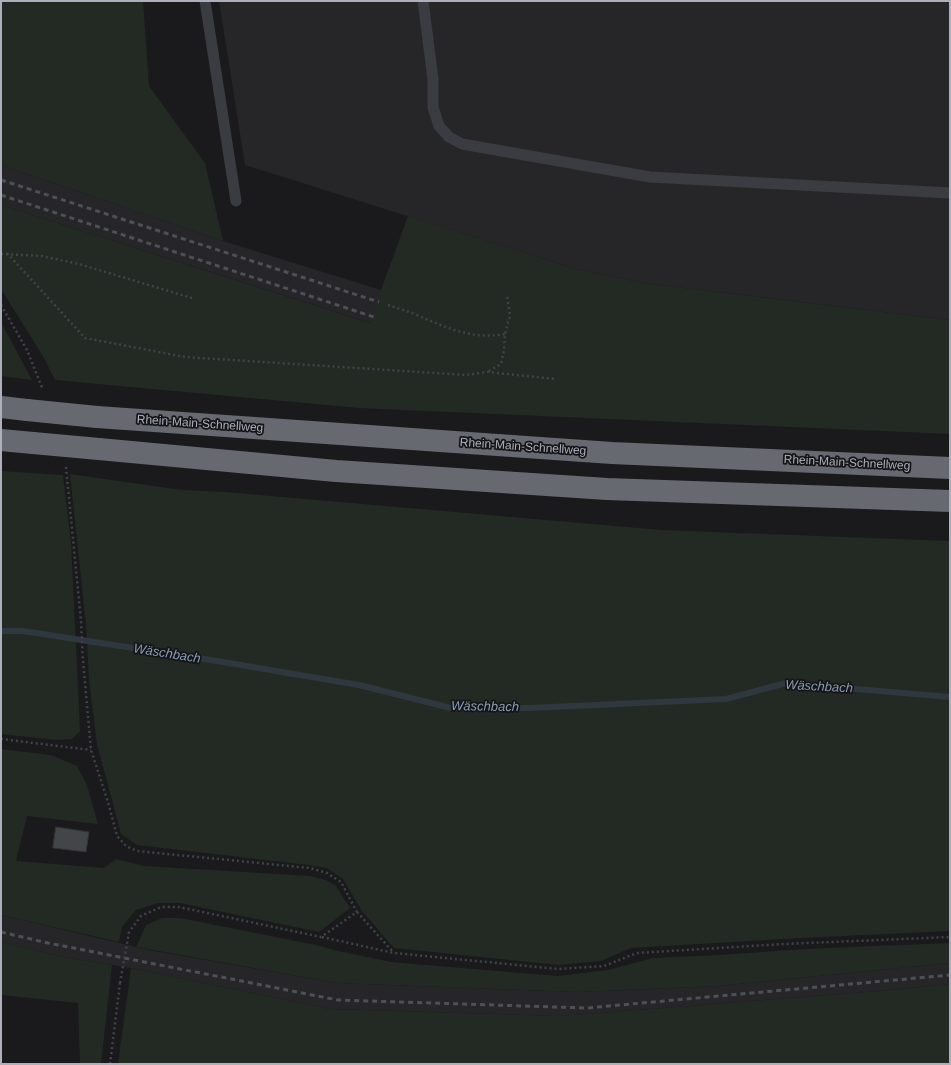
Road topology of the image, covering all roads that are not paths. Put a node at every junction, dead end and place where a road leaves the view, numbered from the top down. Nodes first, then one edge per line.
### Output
1 (205, 1) edge
2 (423, 1) edge
3 (950, 193) edge
4 (236, 201) dead end
5 (1, 407) edge
6 (1, 440) edge
7 (950, 468) edge
8 (950, 501) edge

1 - 4 lane
2 - 3 lane
5 - 7 highway, Rhein-Main-Schnellweg, bridge
6 - 8 highway, bridge

